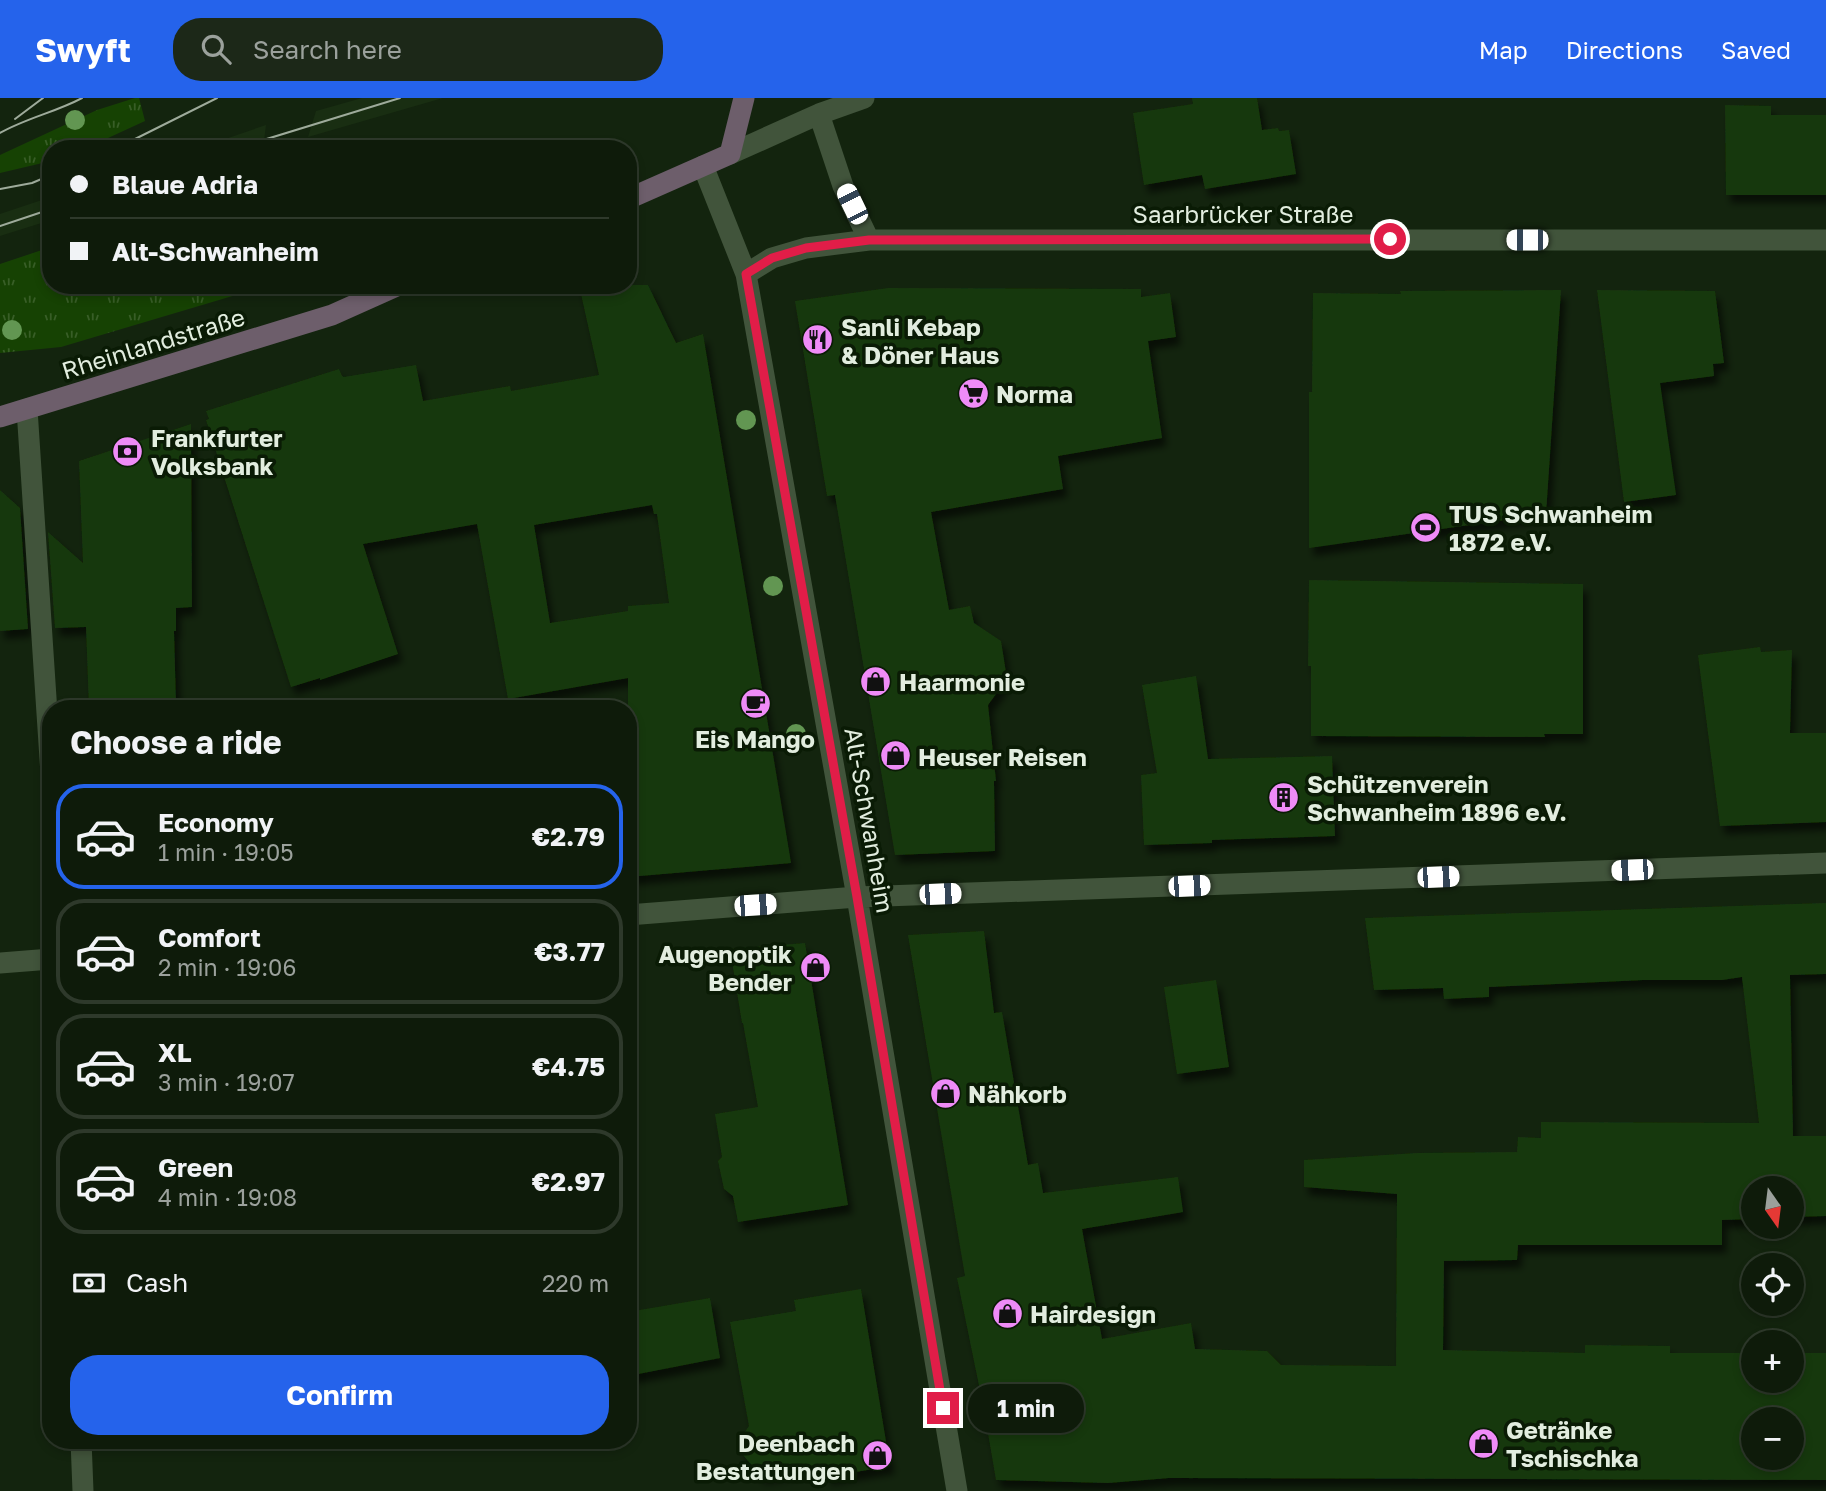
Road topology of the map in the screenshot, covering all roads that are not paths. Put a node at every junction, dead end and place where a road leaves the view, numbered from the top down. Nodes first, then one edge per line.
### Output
1 (744, 98) edge
2 (864, 98) edge
3 (819, 114) junction
4 (730, 154) junction
5 (703, 166) junction
6 (637, 195) edge
7 (869, 240) junction
8 (1826, 240) edge
9 (746, 274) junction
10 (379, 294) edge
11 (27, 409) junction
12 (0, 417) edge
13 (46, 700) edge
14 (1826, 863) edge
15 (857, 897) junction
16 (637, 914) edge
17 (42, 959) edge
18 (0, 963) edge
19 (81, 1449) edge
20 (83, 1491) edge
21 (957, 1491) edge

1 - 4 street
2 - 3 street
3 - 4 street
3 - 7 street
4 - 5 street
5 - 6 street
5 - 9 street, Alt-Schwanheim
7 - 8 street, Saarbrücker Straße
7 - 9 street, Saarbrücker Straße
9 - 15 street, Alt-Schwanheim
10 - 11 street, Rheinlandstraße
11 - 12 street, Rheinlandstraße
11 - 13 street
14 - 15 street
15 - 16 street
15 - 21 street, Alt-Schwanheim
17 - 18 street
19 - 20 street

